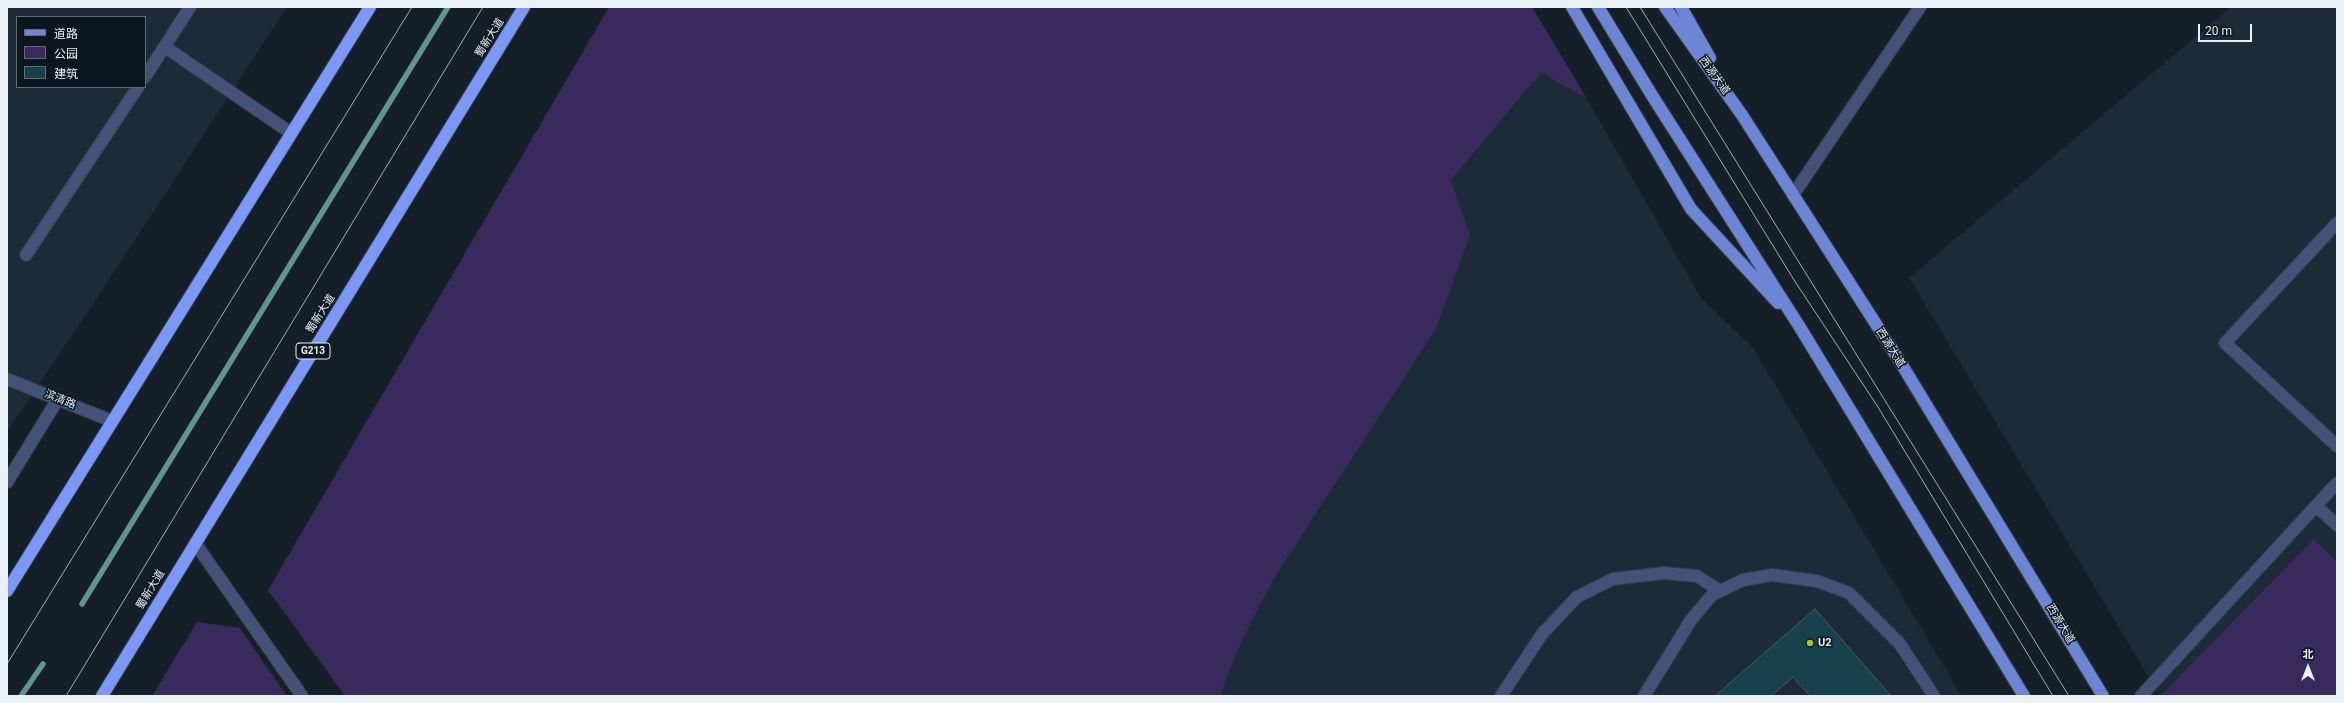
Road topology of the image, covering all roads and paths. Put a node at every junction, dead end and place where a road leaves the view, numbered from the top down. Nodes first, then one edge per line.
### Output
1 (190, 7) edge
2 (370, 7) edge
3 (524, 7) edge
4 (1572, 7) edge
5 (1598, 7) edge
6 (1665, 7) edge
7 (1681, 7) edge
8 (1920, 7) edge
9 (165, 47) junction
10 (146, 76) edge
11 (137, 88) edge
12 (1742, 115) junction
13 (292, 133) junction
14 (1793, 195) junction
15 (2337, 223) edge
16 (26, 254) dead end
17 (1801, 329) junction
18 (7, 379) edge
19 (58, 399) junction
20 (112, 421) junction
21 (2337, 446) edge
22 (7, 482) edge
23 (2337, 483) edge
24 (2316, 506) junction
25 (2337, 525) edge
26 (195, 543) junction
27 (7, 591) edge
28 (1720, 591) junction
29 (102, 696) edge
30 (302, 696) edge
31 (1500, 696) edge
32 (1644, 696) edge
33 (1934, 696) edge
34 (2024, 696) edge
35 (2103, 696) edge
36 (2141, 696) edge

1 - 9 street
2 - 13 highway
3 - 26 highway, 蜀新大道 / G213
4 - 17 main road
5 - 17 main road
6 - 12 main road, 西源大道
7 - 12 main road
8 - 14 street
9 - 10 street
9 - 13 street
11 - 16 street
12 - 14 main road, 西源大道
13 - 20 highway
14 - 35 main road, 西源大道
15 - 21 street
17 - 34 main road
18 - 19 street, 滨清路
19 - 20 street, 滨清路
19 - 22 street
20 - 27 highway
23 - 24 street
24 - 25 street
24 - 36 street
26 - 29 highway, 蜀新大道 / G213
26 - 30 street
28 - 31 street
28 - 32 street
28 - 33 street

